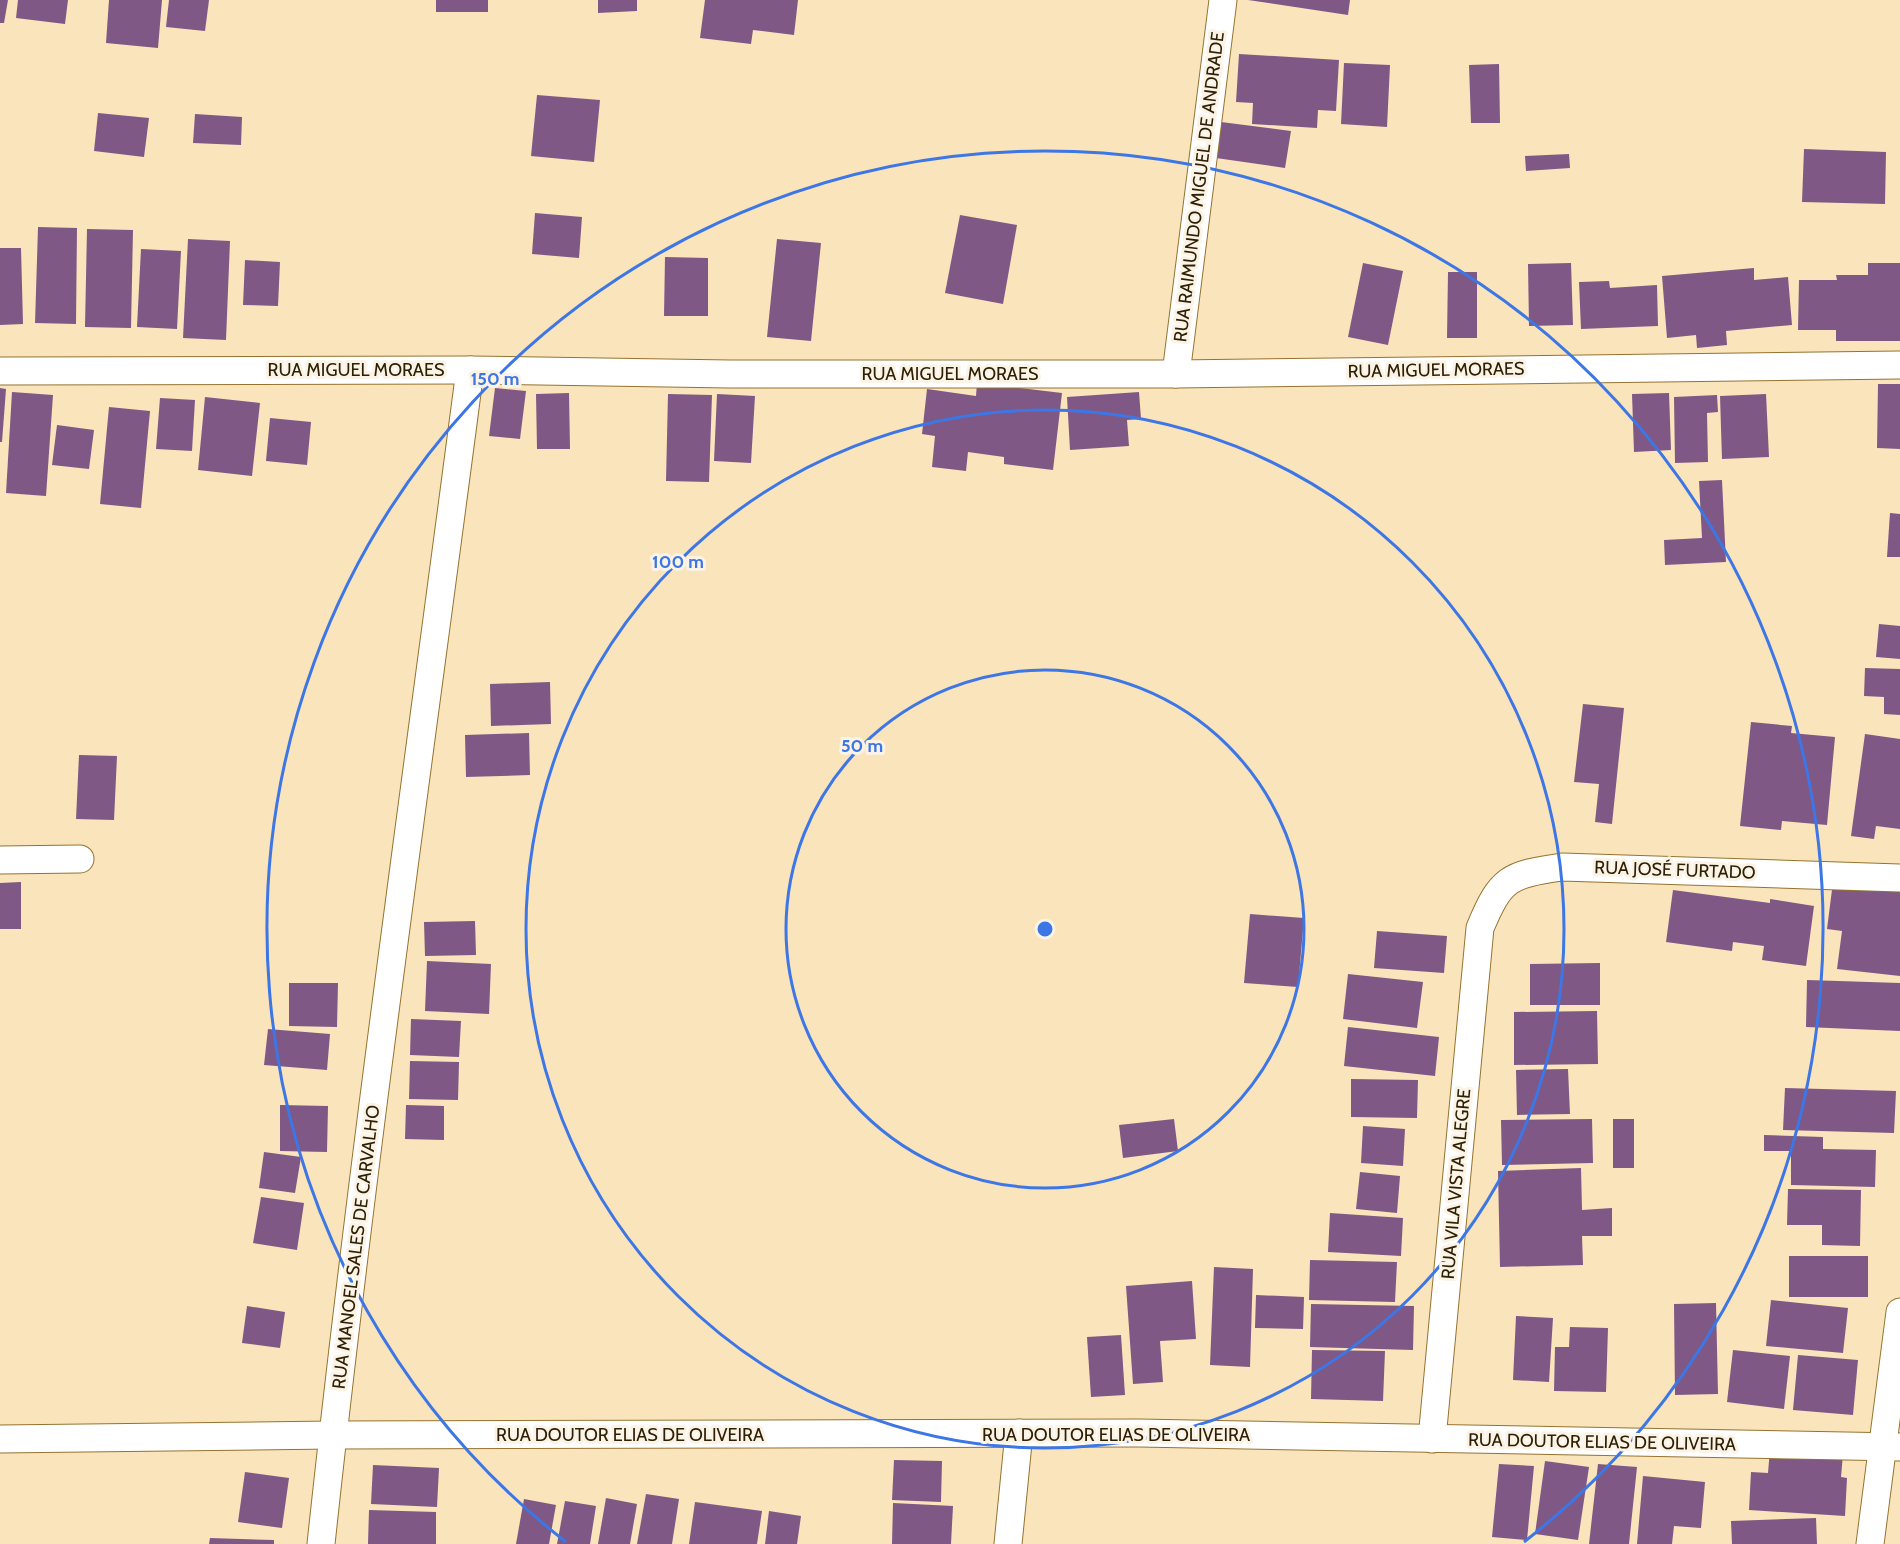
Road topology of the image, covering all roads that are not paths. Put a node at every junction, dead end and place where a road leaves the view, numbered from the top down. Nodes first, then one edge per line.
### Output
1 (1223, 0) edge
2 (1900, 365) edge
3 (0, 370) edge
4 (470, 370) junction
5 (1176, 374) junction
6 (80, 859) dead end
7 (0, 860) edge
8 (1900, 878) edge
9 (1480, 928) joint
10 (1900, 1312) edge
11 (1019, 1433) junction
12 (333, 1435) junction
13 (0, 1439) edge
14 (1432, 1439) junction
15 (1891, 1447) edge
16 (321, 1544) edge
17 (1008, 1544) edge
18 (1870, 1544) edge

1 - 5 street, RUA RAIMUNDO MIGUEL DE ANDRADE
2 - 5 street, RUA MIGUEL MORAES
3 - 4 street, RUA MIGUEL MORAES
4 - 5 street, RUA MIGUEL MORAES
4 - 12 street, RUA MANOEL SALES DE CARVALHO
6 - 7 street
8 - 9 street, RUA JOSÉ FURTADO
9 - 14 street, RUA VILA VISTA ALEGRE
10 - 15 street
11 - 12 street, RUA DOUTOR ELIAS DE OLIVEIRA
11 - 14 street, RUA DOUTOR ELIAS DE OLIVEIRA
11 - 17 street
12 - 13 street, RUA DOUTOR ELIAS DE OLIVEIRA
12 - 16 street, RUA MANOEL SALES DE CARVALHO
14 - 15 street, RUA DOUTOR ELIAS DE OLIVEIRA
15 - 18 street

